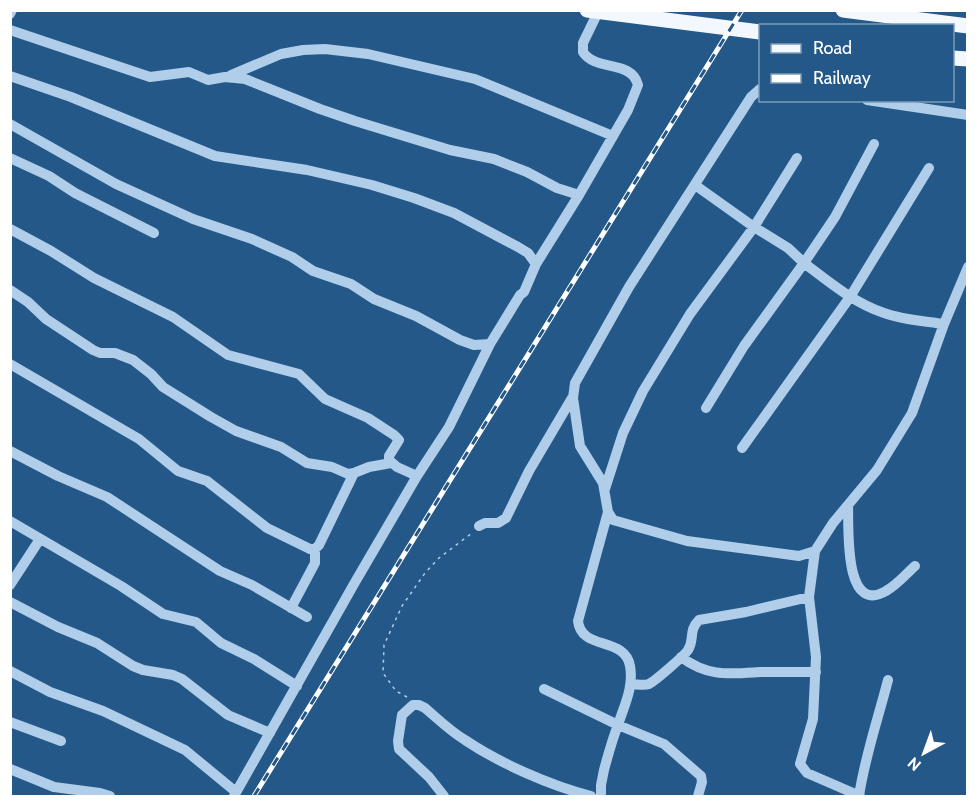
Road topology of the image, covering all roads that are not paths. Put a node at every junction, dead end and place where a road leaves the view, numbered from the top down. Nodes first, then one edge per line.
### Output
1 (843, 10) edge
2 (593, 11) edge
3 (952, 24) edge
4 (10, 30) edge
5 (759, 32) edge
6 (10, 76) edge
7 (225, 77) junction
8 (759, 90) edge
9 (880, 102) edge
10 (968, 115) edge
11 (10, 124) edge
12 (613, 136) junction
13 (874, 144) dead end
14 (10, 158) edge
15 (797, 158) dead end
16 (929, 168) dead end
17 (695, 185) junction
18 (579, 195) junction
19 (754, 227) junction
20 (10, 229) edge
21 (154, 233) dead end
22 (804, 263) junction
23 (536, 264) junction
24 (968, 267) edge
25 (10, 290) edge
26 (850, 297) junction
27 (944, 324) junction
28 (490, 344) junction
29 (10, 364) edge
30 (573, 398) junction
31 (706, 408) dead end
32 (742, 448) dead end
33 (10, 451) edge
34 (391, 463) junction
35 (354, 473) junction
36 (417, 476) junction
37 (605, 489) junction
38 (848, 505) junction
39 (608, 512) junction
40 (10, 521) edge
41 (479, 526) road end
42 (40, 539) junction
43 (315, 549) junction
44 (815, 551) junction
45 (915, 566) dead end
46 (10, 585) edge
47 (809, 597) junction
48 (10, 602) edge
49 (291, 608) junction
50 (307, 617) dead end
51 (681, 657) junction
52 (10, 671) edge
53 (816, 672) junction
54 (888, 680) dead end
55 (631, 684) junction
56 (297, 686) junction
57 (544, 689) dead end
58 (10, 722) edge
59 (618, 725) junction
60 (270, 733) junction
61 (61, 741) dead end
62 (10, 769) edge
63 (235, 794) edge
64 (110, 796) edge
65 (444, 796) edge
66 (591, 796) edge
67 (601, 796) edge
68 (698, 796) edge
69 (860, 796) edge

1 - 3 main road
2 - 5 main road
2 - 12 street
4 - 7 street
6 - 23 street
7 - 12 street
7 - 18 street
8 - 17 street
9 - 10 street
11 - 28 street
12 - 18 street
13 - 22 street
14 - 21 street
15 - 19 street
16 - 26 street
17 - 19 street
17 - 30 street
18 - 23 street
19 - 22 street
19 - 37 street
20 - 34 street
22 - 26 street
22 - 31 street
23 - 28 street
24 - 27 street
25 - 35 street
26 - 27 street
26 - 32 street
27 - 38 street
28 - 36 street
29 - 43 street
30 - 37 street
30 - 41 street
33 - 49 street
34 - 35 street
34 - 36 street
35 - 43 street
36 - 56 street
37 - 39 street
38 - 44 street
38 - 45 street
39 - 44 street
39 - 55 street
40 - 42 street
42 - 46 street
42 - 56 street
43 - 49 street
44 - 47 street
47 - 51 street
47 - 53 street
48 - 60 street
49 - 50 street
51 - 53 street
51 - 55 street
52 - 63 street
53 - 69 street
54 - 69 street
55 - 59 street
56 - 60 street
57 - 59 street
58 - 61 street
59 - 67 street
59 - 68 street
60 - 63 street
62 - 64 street
65 - 66 street

